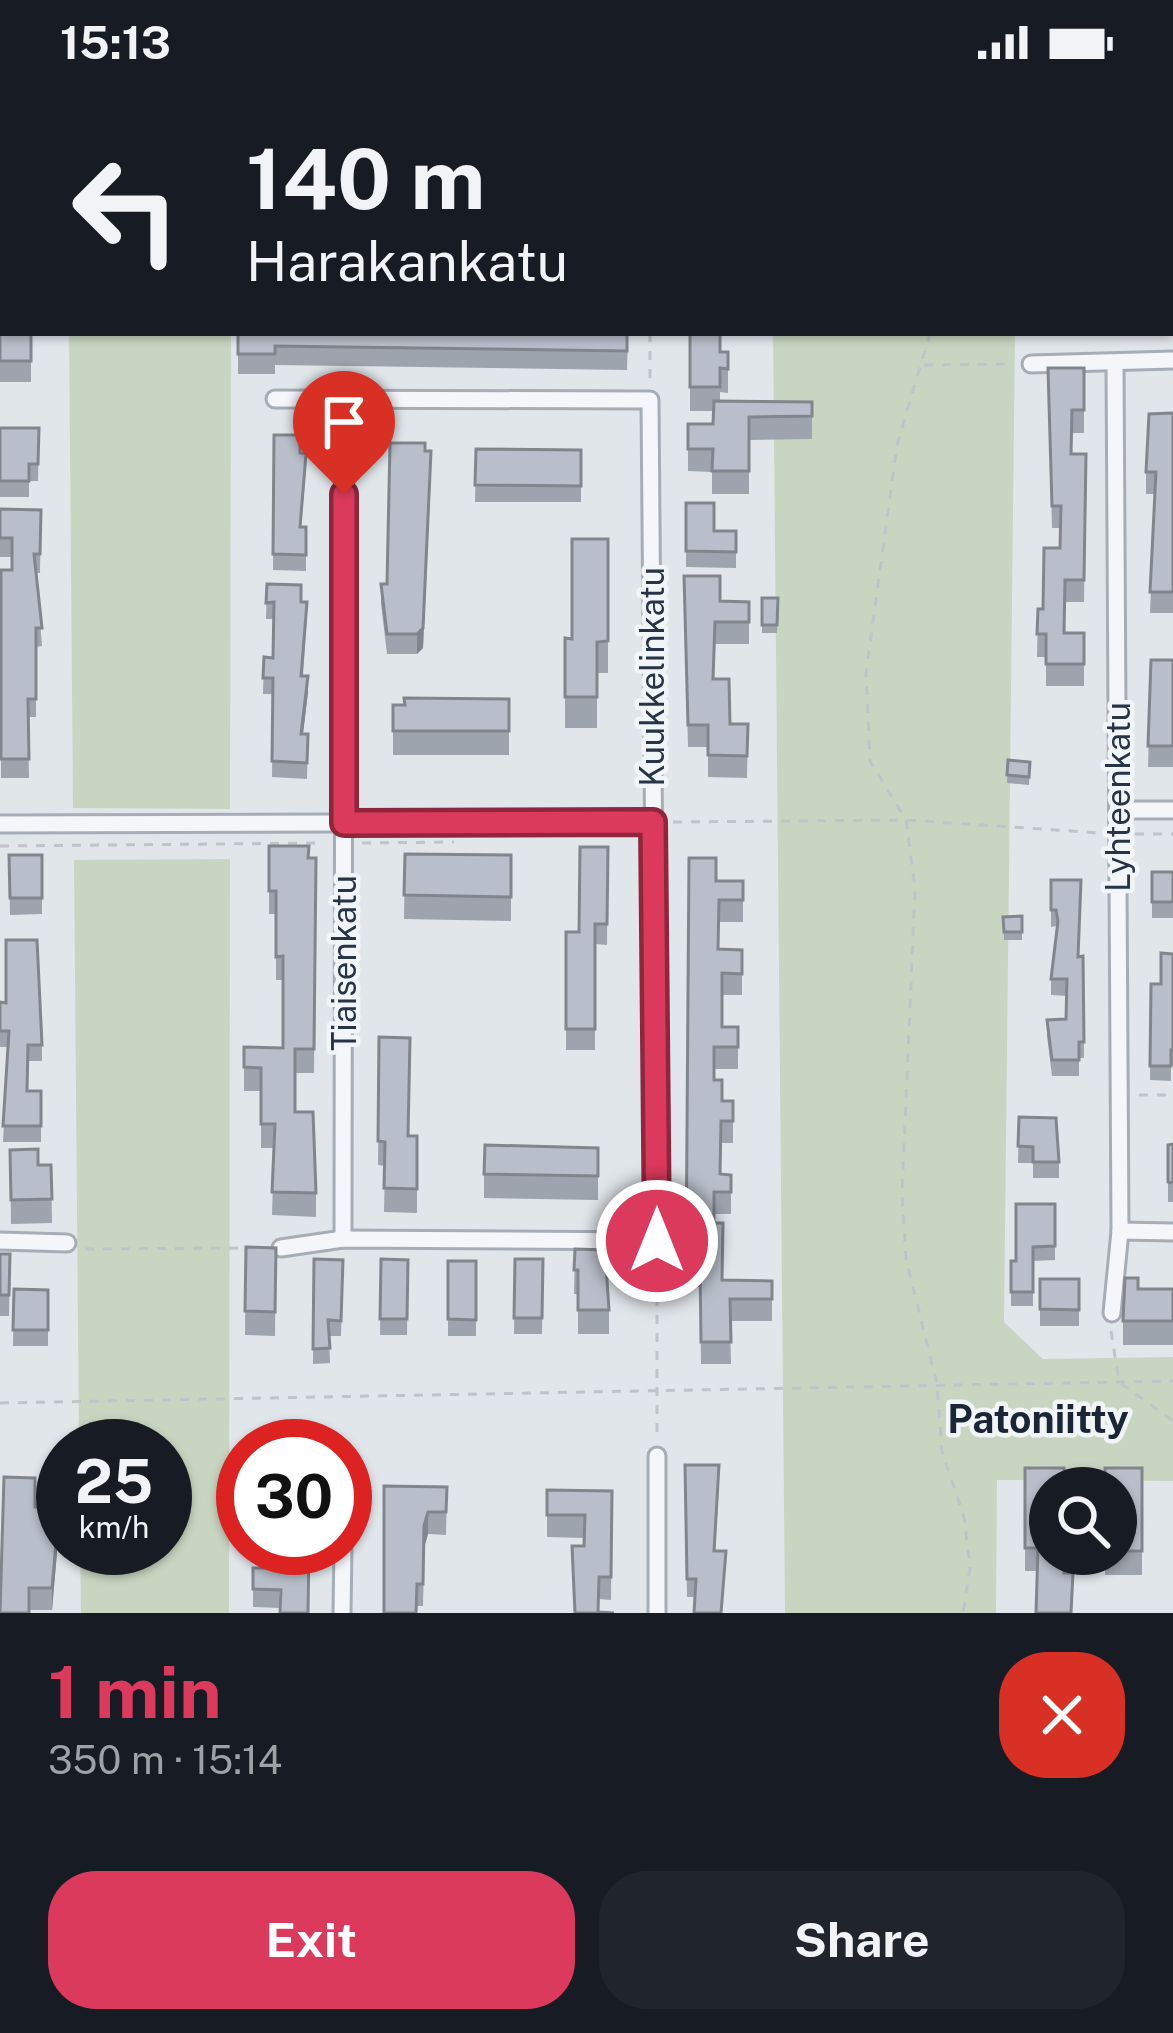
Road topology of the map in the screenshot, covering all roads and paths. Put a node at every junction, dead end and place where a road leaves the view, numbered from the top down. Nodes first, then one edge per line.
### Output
1 (650, 336) edge
2 (929, 336) edge
3 (1173, 360) edge
4 (1115, 363) junction
5 (1031, 364) joint
6 (922, 365) junction
7 (275, 399) dead end
8 (344, 399) junction
9 (650, 400) junction
10 (1118, 810) junction
11 (1173, 810) edge
12 (653, 822) junction
13 (344, 823) junction
14 (0, 824) edge
15 (1119, 1095) junction
16 (1173, 1095) edge
17 (1120, 1231) junction
18 (1173, 1232) edge
19 (343, 1239) junction
20 (0, 1241) edge
21 (657, 1241) junction
22 (67, 1244) joint
23 (281, 1248) joint
24 (1112, 1313) joint
25 (1119, 1382) junction
26 (1173, 1382) edge
27 (938, 1384) junction
28 (657, 1393) junction
29 (0, 1402) edge
30 (1173, 1421) edge
31 (657, 1456) joint
32 (343, 1575) edge
33 (343, 1613) edge
34 (657, 1613) edge
35 (963, 1613) edge

1 - 9 path
2 - 6 path
3 - 4 street
4 - 5 street
4 - 10 street, Lyhteenkatu
5 - 6 path
6 - 27 path
7 - 8 street
8 - 9 street
8 - 13 street, Tiaisenkatu
9 - 12 street, Kuukkelinkatu
10 - 11 street
10 - 15 street, Lyhteenkatu
12 - 13 street
12 - 21 street, Kuukkelinkatu
13 - 14 street
13 - 19 street, Tiaisenkatu
15 - 16 path
15 - 17 street, Lyhteenkatu
17 - 18 street
17 - 24 street, Lyhteenkatu
19 - 21 street
19 - 23 street
20 - 22 street
21 - 28 path
22 - 23 path
24 - 25 path
25 - 26 path
25 - 27 path
25 - 30 path
27 - 28 path
27 - 35 path
28 - 29 path
28 - 31 path
31 - 34 street
32 - 33 street

